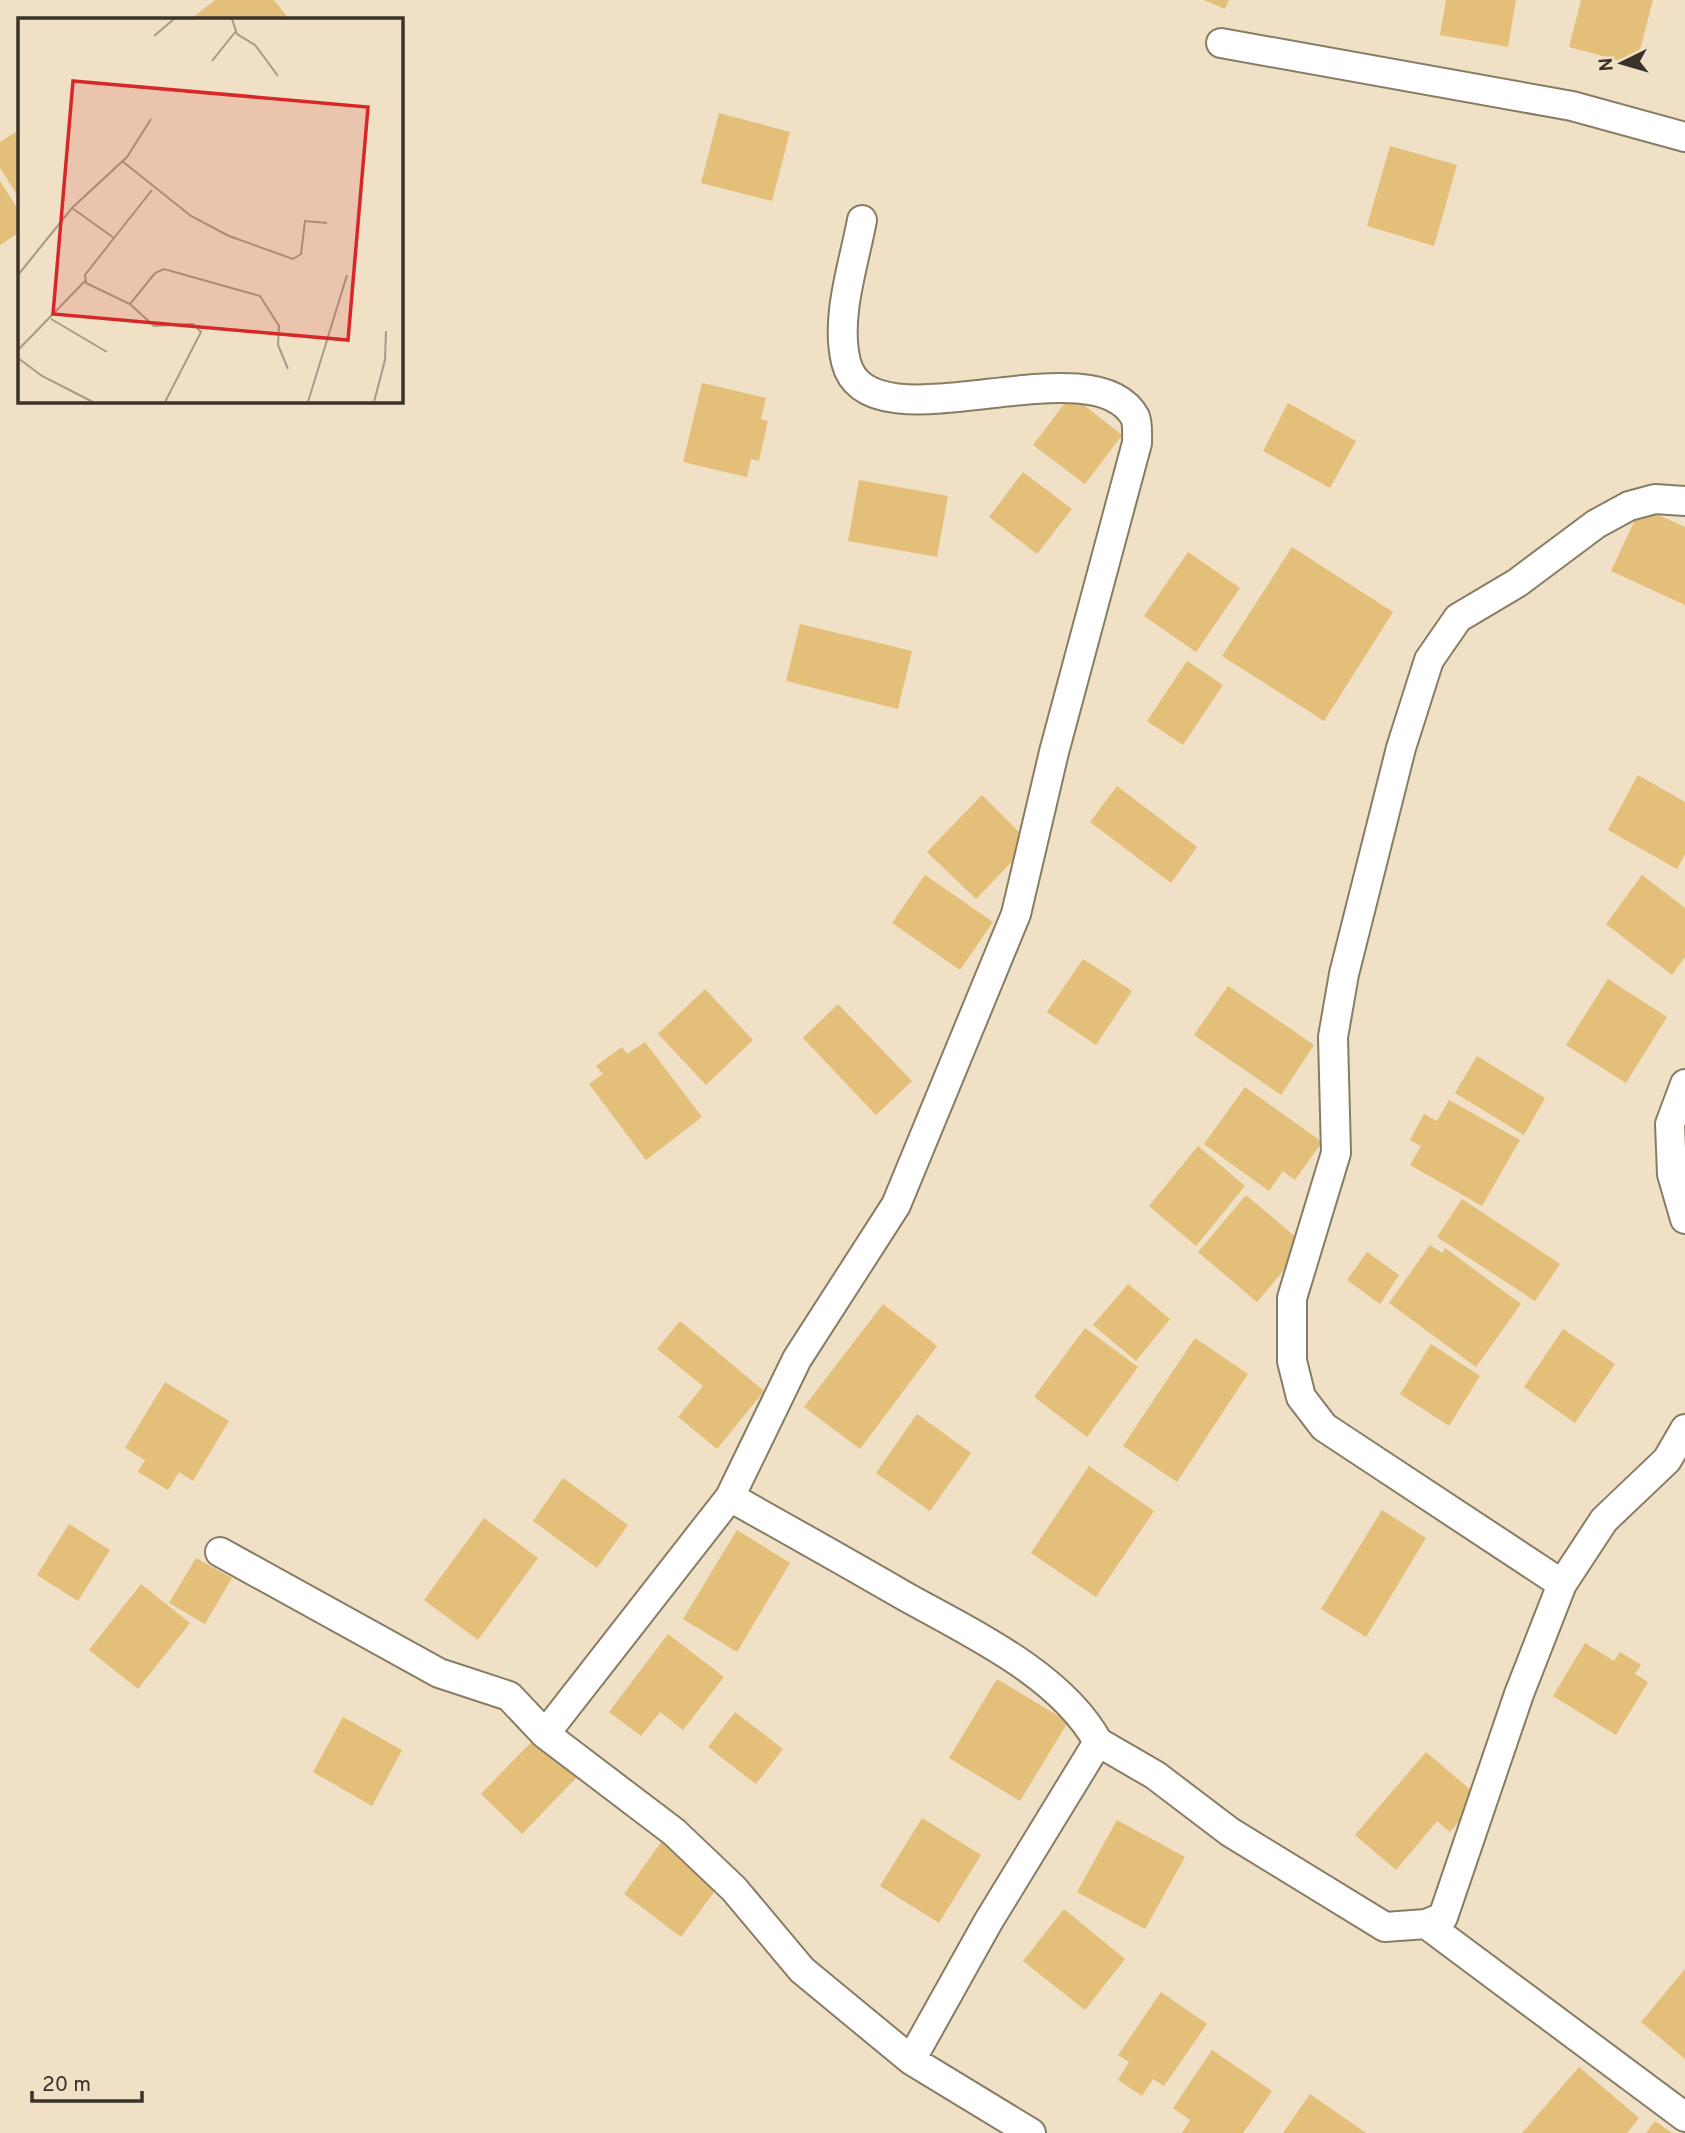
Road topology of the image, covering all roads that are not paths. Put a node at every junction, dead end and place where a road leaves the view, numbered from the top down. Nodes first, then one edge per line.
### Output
1 (1221, 43) dead end
2 (1685, 137) edge
3 (862, 220) dead end
4 (1685, 501) edge
5 (1685, 1084) edge
6 (1685, 1219) edge
7 (1685, 1430) edge
8 (730, 1497) junction
9 (220, 1552) dead end
10 (1562, 1584) junction
11 (545, 1734) junction
12 (1098, 1742) junction
13 (1426, 1924) junction
14 (911, 2060) junction
15 (1685, 2117) edge
16 (1031, 2133) edge

1 - 2 street
3 - 8 street
4 - 10 street
5 - 6 street
7 - 10 street
8 - 11 street
8 - 12 street
9 - 11 street
10 - 13 street
11 - 14 street
12 - 13 street
12 - 14 street
13 - 15 street
14 - 16 street

